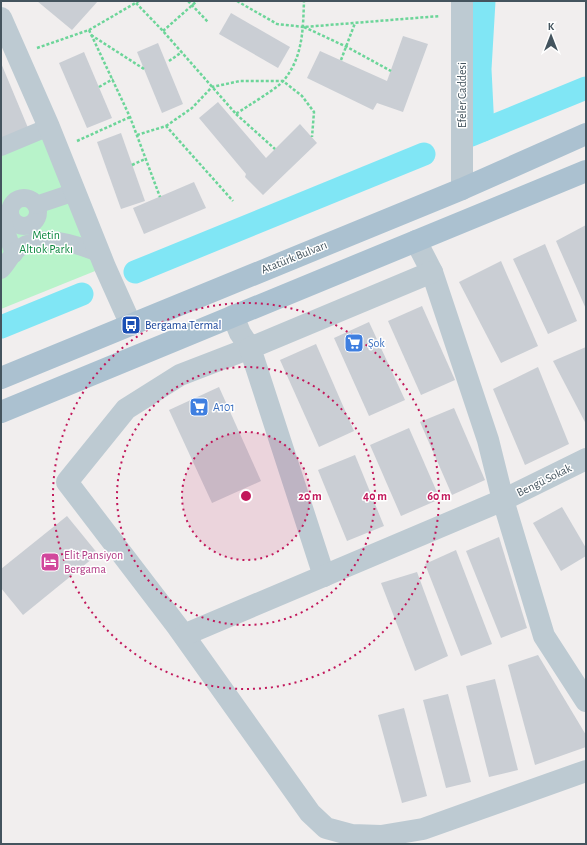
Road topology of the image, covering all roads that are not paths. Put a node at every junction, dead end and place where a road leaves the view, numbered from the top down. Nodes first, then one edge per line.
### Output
1 (461, 8) edge
2 (1, 18) edge
3 (49, 127) junction
4 (586, 134) edge
5 (1, 147) edge
6 (586, 171) edge
7 (462, 189) junction
8 (75, 192) junction
9 (36, 205) junction
10 (4, 222) edge
11 (30, 224) junction
12 (416, 241) junction
13 (35, 242) junction
14 (100, 253) junction
15 (14, 254) junction
16 (1, 270) edge
17 (432, 272) junction
18 (233, 316) junction
19 (131, 325) junction
20 (250, 348) junction
21 (1, 378) edge
22 (1, 412) edge
23 (586, 459) edge
24 (503, 500) junction
25 (324, 576) junction
26 (184, 635) junction
27 (586, 701) edge
28 (586, 771) edge

1 - 7 street, Efeler Caddesi
2 - 3 street
3 - 5 street
3 - 8 street
4 - 7 main road, Atatürk Bulvarı
6 - 12 main road
7 - 19 main road, Atatürk Bulvarı
8 - 9 street
8 - 14 street
9 - 10 street
9 - 11 street
10 - 11 street
10 - 15 street
11 - 13 street
12 - 17 street
12 - 18 main road
13 - 14 street
13 - 15 street
14 - 19 street
15 - 16 street
17 - 20 street
17 - 24 street
18 - 20 street
18 - 22 main road
19 - 21 main road, Atatürk Bulvarı
20 - 25 street
20 - 26 street
23 - 24 street, Bengü Sokak
24 - 25 street, Bengü Sokak
24 - 27 street
25 - 26 street, Bengü Sokak
26 - 28 street

